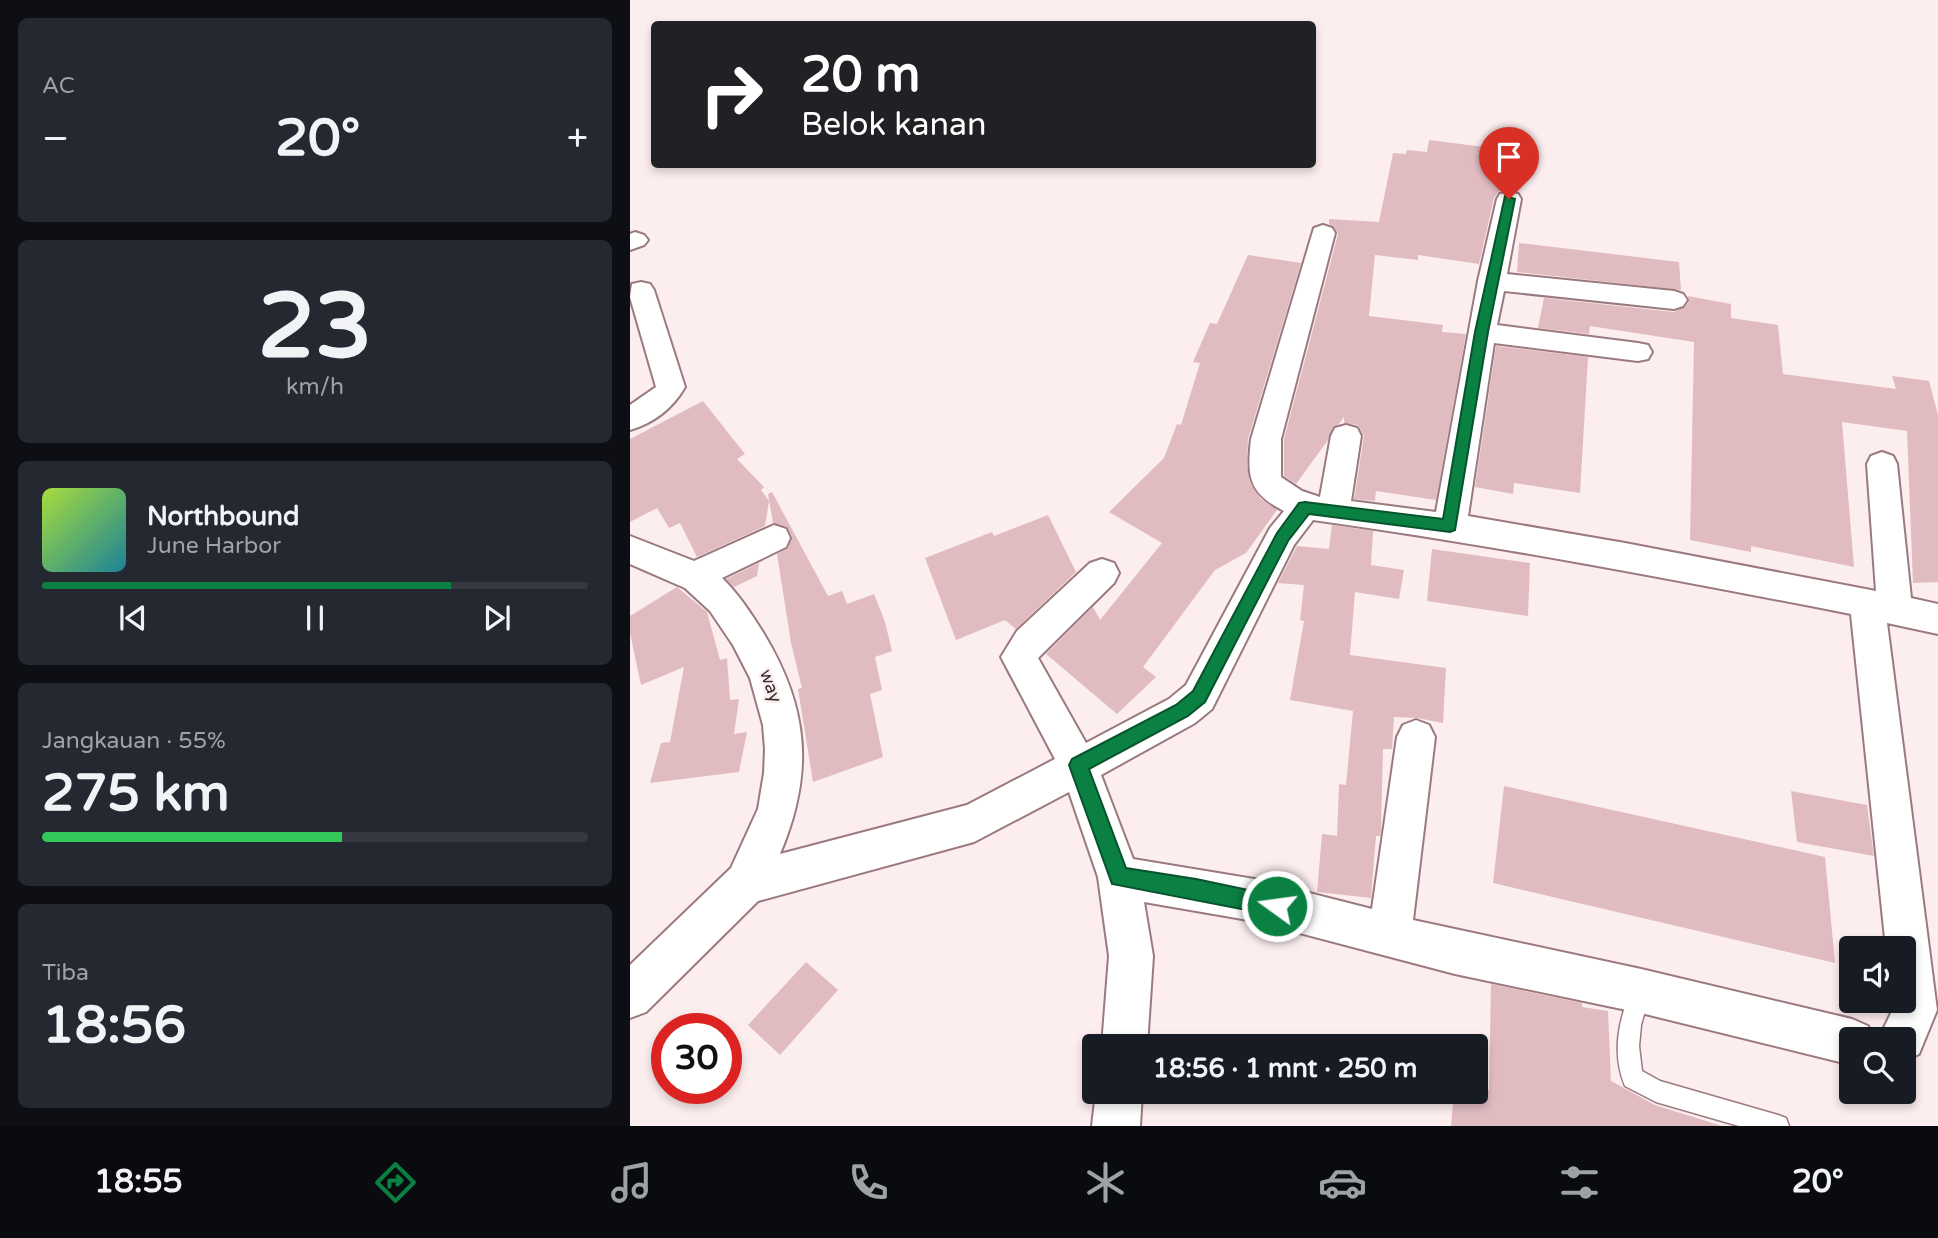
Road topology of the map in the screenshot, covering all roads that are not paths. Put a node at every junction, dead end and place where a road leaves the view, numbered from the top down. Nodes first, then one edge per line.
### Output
1 (1509, 199) dead end
2 (1323, 233) dead end
3 (1491, 281) junction
4 (641, 290) dead end
5 (1674, 300) dead end
6 (1482, 332) junction
7 (1638, 352) dead end
8 (630, 419) edge
9 (1346, 436) dead end
10 (1882, 464) dead end
11 (1319, 509) junction
12 (1450, 526) junction
13 (774, 538) dead end
14 (630, 549) edge
15 (1102, 573) dead end
16 (692, 577) junction
17 (1881, 607) junction
18 (1938, 619) edge
19 (1416, 737) dead end
20 (1078, 765) junction
21 (1119, 877) junction
22 (746, 883) junction
23 (1390, 936) junction
24 (1641, 991) junction
25 (630, 996) edge
26 (1908, 1027) edge
27 (1125, 1034) edge
28 (1839, 1039) edge
29 (1118, 1104) edge
30 (1116, 1126) edge
31 (1779, 1126) edge

1 - 3 street
2 - 11 street
3 - 5 street
3 - 6 street
4 - 8 street
6 - 7 street
6 - 12 street
9 - 11 street
10 - 17 street
11 - 12 street
11 - 20 street
12 - 17 street
13 - 16 street
14 - 16 street, way
15 - 20 street
16 - 22 street, way
17 - 18 street
17 - 26 street
19 - 23 street
20 - 21 street
20 - 22 street
21 - 23 street
21 - 27 street
22 - 25 street
23 - 24 street
24 - 28 street
24 - 31 lane
29 - 30 street

